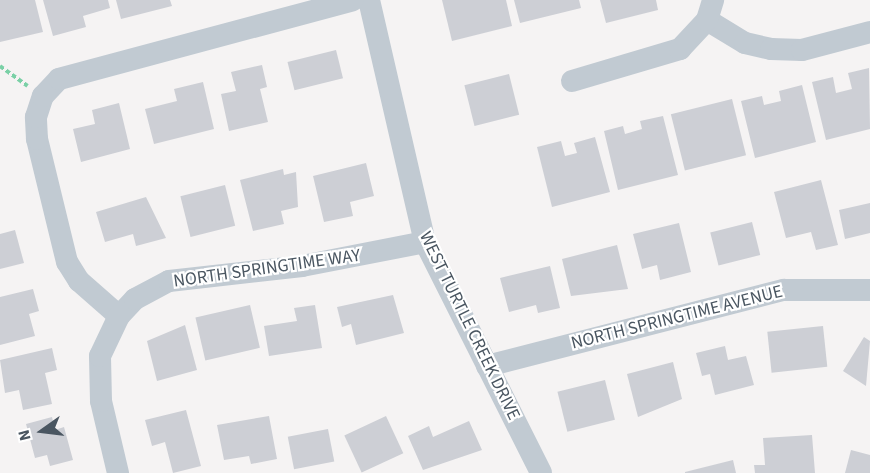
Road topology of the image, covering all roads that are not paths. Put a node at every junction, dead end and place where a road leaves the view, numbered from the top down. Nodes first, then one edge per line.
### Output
1 (353, 0) edge
2 (369, 0) edge
3 (710, 10) edge
4 (870, 32) edge
5 (572, 81) dead end
6 (425, 242) junction
7 (870, 290) edge
8 (119, 316) junction
9 (487, 366) junction
10 (537, 472) edge
11 (118, 473) edge

1 - 8 street
2 - 6 street, WEST TURTLE CREEK DRIVE
3 - 4 street
3 - 5 street
6 - 8 street, NORTH SPRINGTIME WAY
6 - 9 street, WEST TURTLE CREEK DRIVE
7 - 9 street, NORTH SPRINGTIME AVENUE
8 - 11 street
9 - 10 street, WEST TURTLE CREEK DRIVE

